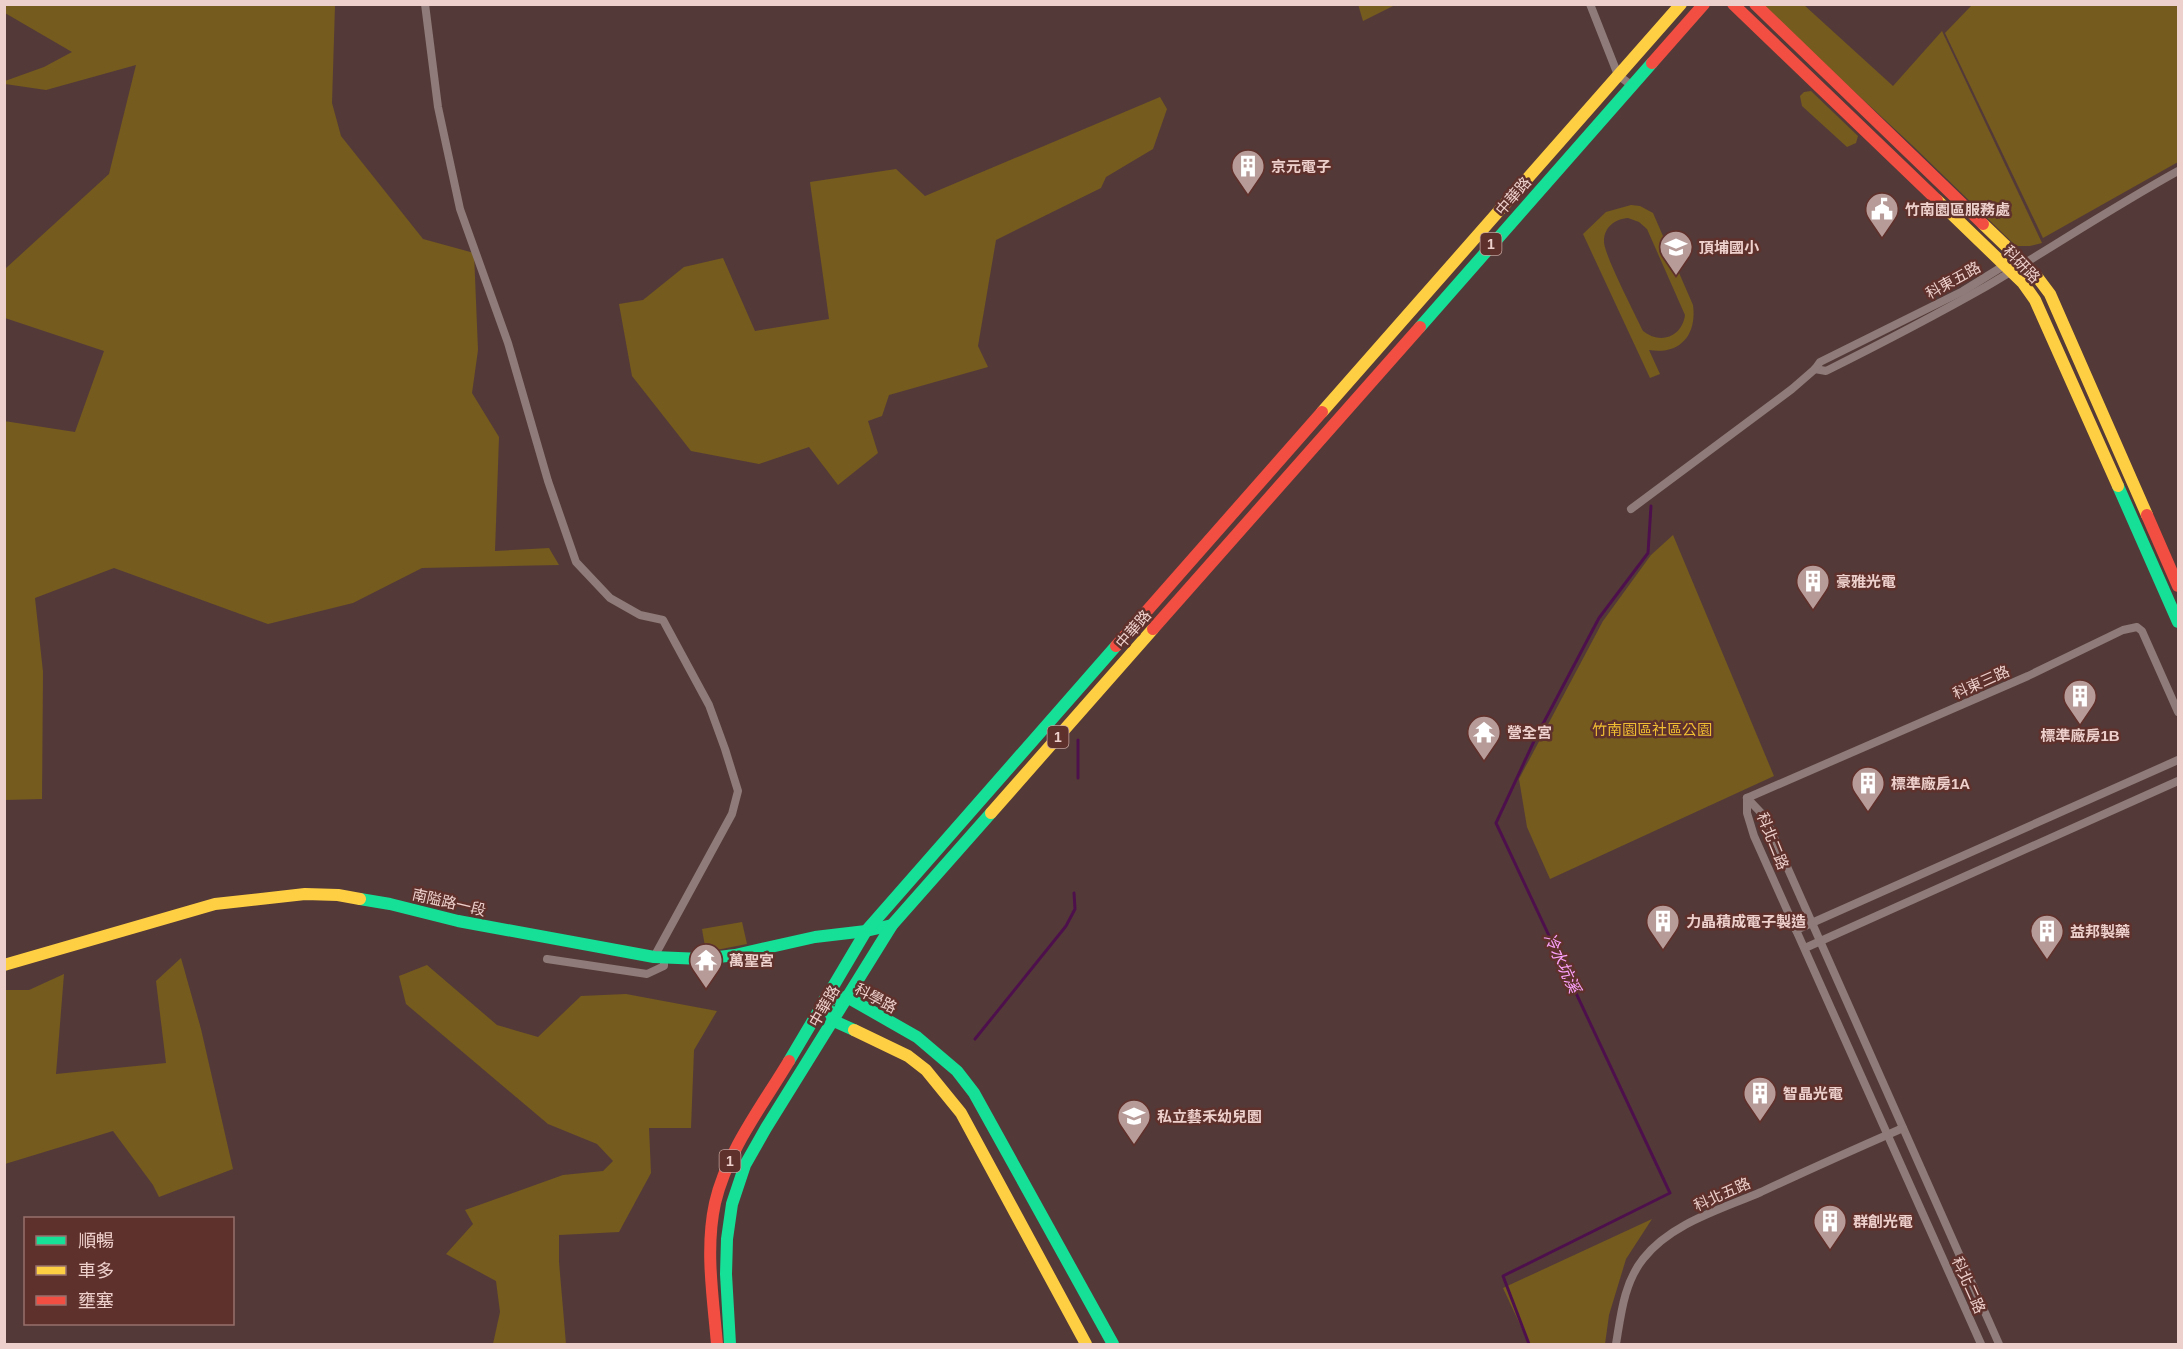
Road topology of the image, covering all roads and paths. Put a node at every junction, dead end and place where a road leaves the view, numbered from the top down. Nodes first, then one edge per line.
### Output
1 (425, 4) edge
2 (1590, 4) edge
3 (1681, 4) edge
4 (1704, 4) edge
5 (1733, 4) edge
6 (1755, 4) edge
7 (1618, 75) junction
8 (1631, 85) junction
9 (2178, 171) edge
10 (2024, 263) junction
11 (2008, 268) junction
12 (1631, 509) dead end
13 (2178, 586) edge
14 (2178, 622) edge
15 (2178, 712) edge
16 (2178, 760) edge
17 (2178, 782) edge
18 (996, 783) junction
19 (1008, 794) junction
20 (1747, 798) junction
21 (1811, 923) junction
22 (892, 926) junction
23 (1796, 930) junction
24 (866, 931) junction
25 (1819, 941) junction
26 (1804, 948) junction
27 (659, 957) junction
28 (547, 959) dead end
29 (4, 966) edge
30 (847, 997) junction
31 (824, 1000) junction
32 (834, 1021) junction
33 (1903, 1128) junction
34 (1888, 1135) junction
35 (717, 1344) edge
36 (730, 1344) edge
37 (1086, 1344) edge
38 (1113, 1344) edge
39 (1616, 1344) edge
40 (1981, 1344) edge
41 (1999, 1344) edge

1 - 27 street
2 - 7 street
3 - 7 main road, 中華路 / 1
4 - 8 main road, 中華路 / 1
5 - 11 main road, 科研路
6 - 10 main road, 科研路
7 - 8 street
7 - 18 main road, 中華路 / 1
8 - 19 main road, 中華路 / 1
9 - 10 street
10 - 11 street, 科東五路
10 - 13 main road, 科研路
11 - 12 street, 科東五路
11 - 14 main road, 科研路
15 - 20 street, 科東三路
16 - 21 street
17 - 25 street
18 - 19 main road
18 - 24 main road, 中華路 / 1
19 - 22 main road, 中華路 / 1
20 - 21 street, 科北二路
20 - 23 street, 科北二路
21 - 23 street
21 - 25 street, 科北二路
22 - 24 main road, 南隘路一段
22 - 30 main road, 中華路 / 1
23 - 26 street, 科北二路
24 - 27 main road, 南隘路一段
24 - 31 main road, 中華路 / 1
25 - 26 street
25 - 33 street, 科北二路
26 - 34 street, 科北二路
27 - 28 street
27 - 29 main road, 南隘路一段
30 - 31 main road, 科學路
30 - 32 main road, 中華路 / 1
30 - 38 main road, 科學路
31 - 32 main road
31 - 35 main road, 中華路 / 1
32 - 36 main road, 中華路 / 1
32 - 37 main road
33 - 34 street, 科北五路
33 - 41 street, 科北二路
34 - 39 street, 科北五路
34 - 40 street, 科北二路

